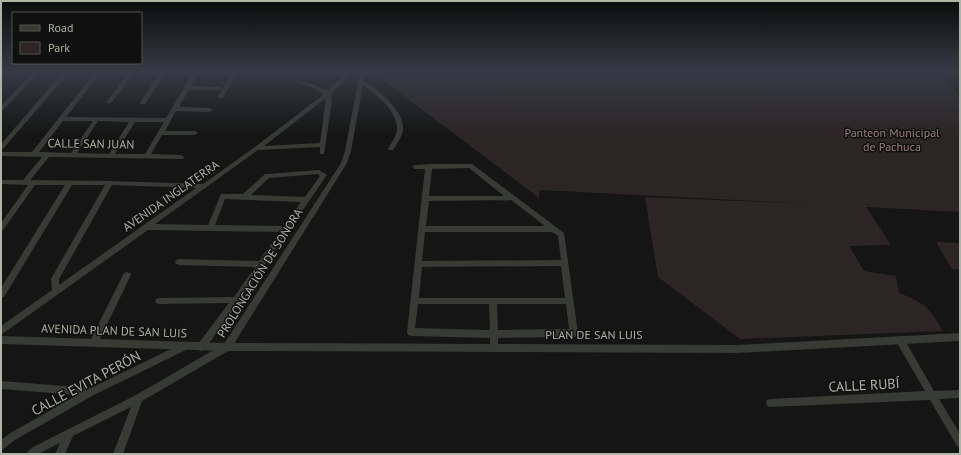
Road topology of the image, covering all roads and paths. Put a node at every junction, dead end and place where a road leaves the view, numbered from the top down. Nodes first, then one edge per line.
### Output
1 (16, 92) edge
2 (50, 92) edge
3 (83, 92) edge
4 (117, 92) edge
5 (150, 92) edge
6 (185, 92) edge
7 (224, 92) edge
8 (325, 92) edge
9 (358, 92) edge
10 (375, 92) edge
11 (328, 94) junction
12 (221, 97) dead end
13 (109, 102) dead end
14 (143, 103) dead end
15 (1, 109) edge
16 (175, 110) junction
17 (210, 110) dead end
18 (62, 119) junction
19 (97, 119) junction
20 (133, 120) junction
21 (168, 120) junction
22 (161, 133) junction
23 (195, 133) dead end
24 (323, 145) junction
25 (1, 148) edge
26 (257, 148) junction
27 (391, 149) dead end
28 (322, 152) dead end
29 (1, 154) edge
30 (34, 154) junction
31 (47, 155) junction
32 (73, 155) junction
33 (111, 156) junction
34 (147, 156) junction
35 (181, 157) dead end
36 (429, 166) junction
37 (415, 167) dead end
38 (1, 182) edge
39 (25, 182) junction
40 (33, 182) junction
41 (70, 183) junction
42 (110, 183) junction
43 (204, 186) junction
44 (244, 197) junction
45 (426, 198) junction
46 (512, 198) junction
47 (306, 200) junction
48 (146, 227) junction
49 (1, 228) edge
50 (210, 228) junction
51 (552, 228) junction
52 (286, 229) junction
53 (422, 229) junction
54 (179, 262) dead end
55 (565, 263) junction
56 (261, 264) junction
57 (418, 264) junction
58 (127, 275) dead end
59 (56, 292) junction
60 (1, 295) edge
61 (236, 300) junction
62 (159, 301) dead end
63 (493, 301) junction
64 (570, 301) junction
65 (414, 302) junction
66 (1, 331) edge
67 (494, 334) junction
68 (960, 337) edge
69 (1, 340) edge
70 (900, 340) junction
71 (94, 342) junction
72 (185, 346) junction
73 (201, 346) junction
74 (227, 347) junction
75 (494, 348) junction
76 (1, 385) edge
77 (91, 392) junction
78 (960, 394) edge
79 (932, 396) junction
80 (139, 398) junction
81 (770, 403) dead end
82 (69, 434) junction
83 (960, 443) edge
84 (1, 446) edge
85 (31, 454) edge
86 (60, 454) edge
87 (118, 454) edge

1 - 15 street
2 - 25 street
3 - 18 street
4 - 13 street
5 - 14 street
6 - 16 street
7 - 12 street
8 - 11 street
9 - 74 street, PROLONGACIÓN DE SONORA
10 - 27 street
11 - 24 street
11 - 26 street, AVENIDA INGLATERRA
16 - 17 street
16 - 21 street
18 - 19 street
18 - 30 street
19 - 20 street
19 - 32 street
20 - 21 street
20 - 33 street
21 - 22 street
22 - 23 street
22 - 34 street
24 - 26 street
24 - 28 street
26 - 43 street, AVENIDA INGLATERRA
29 - 30 street, CALLE SAN JUAN
30 - 31 street, CALLE SAN JUAN
31 - 32 street, CALLE SAN JUAN
31 - 39 street
32 - 33 street, CALLE SAN JUAN
33 - 34 street, CALLE SAN JUAN
34 - 35 street, CALLE SAN JUAN
36 - 37 street
36 - 45 street
36 - 46 street
38 - 39 street
39 - 40 street
40 - 41 street
40 - 49 street
41 - 42 street
41 - 60 street
42 - 43 street
42 - 59 street
43 - 48 street, AVENIDA INGLATERRA
44 - 47 street
44 - 47 street
44 - 50 street
45 - 46 street
45 - 53 street
46 - 51 street
47 - 52 street
48 - 50 street
48 - 59 street, AVENIDA INGLATERRA
50 - 52 street
51 - 53 street
51 - 55 street
52 - 56 street
53 - 57 street
54 - 56 street
55 - 57 street
55 - 64 street
56 - 61 street
57 - 65 street
58 - 71 street
59 - 66 street, AVENIDA INGLATERRA
61 - 62 street
61 - 73 street
63 - 64 street
63 - 65 street
63 - 67 street
64 - 67 street
65 - 67 street
67 - 75 street
68 - 70 street, PLAN DE SAN LUIS
69 - 71 street, AVENIDA PLAN DE SAN LUIS
70 - 75 street, PLAN DE SAN LUIS
70 - 79 street
71 - 72 street, AVENIDA PLAN DE SAN LUIS
72 - 73 street, AVENIDA PLAN DE SAN LUIS
72 - 77 street, CALLE EVITA PERÓN
73 - 74 street, AVENIDA PLAN DE SAN LUIS
74 - 75 street, PLAN DE SAN LUIS
74 - 80 street, PROLONGACIÓN DE SONORA
76 - 77 street
77 - 84 street, CALLE EVITA PERÓN
78 - 79 street, CALLE RUBÍ
79 - 81 street, CALLE RUBÍ
79 - 83 street
80 - 82 street, PROLONGACIÓN DE SONORA
80 - 87 street
82 - 85 street, PROLONGACIÓN DE SONORA
82 - 86 street

